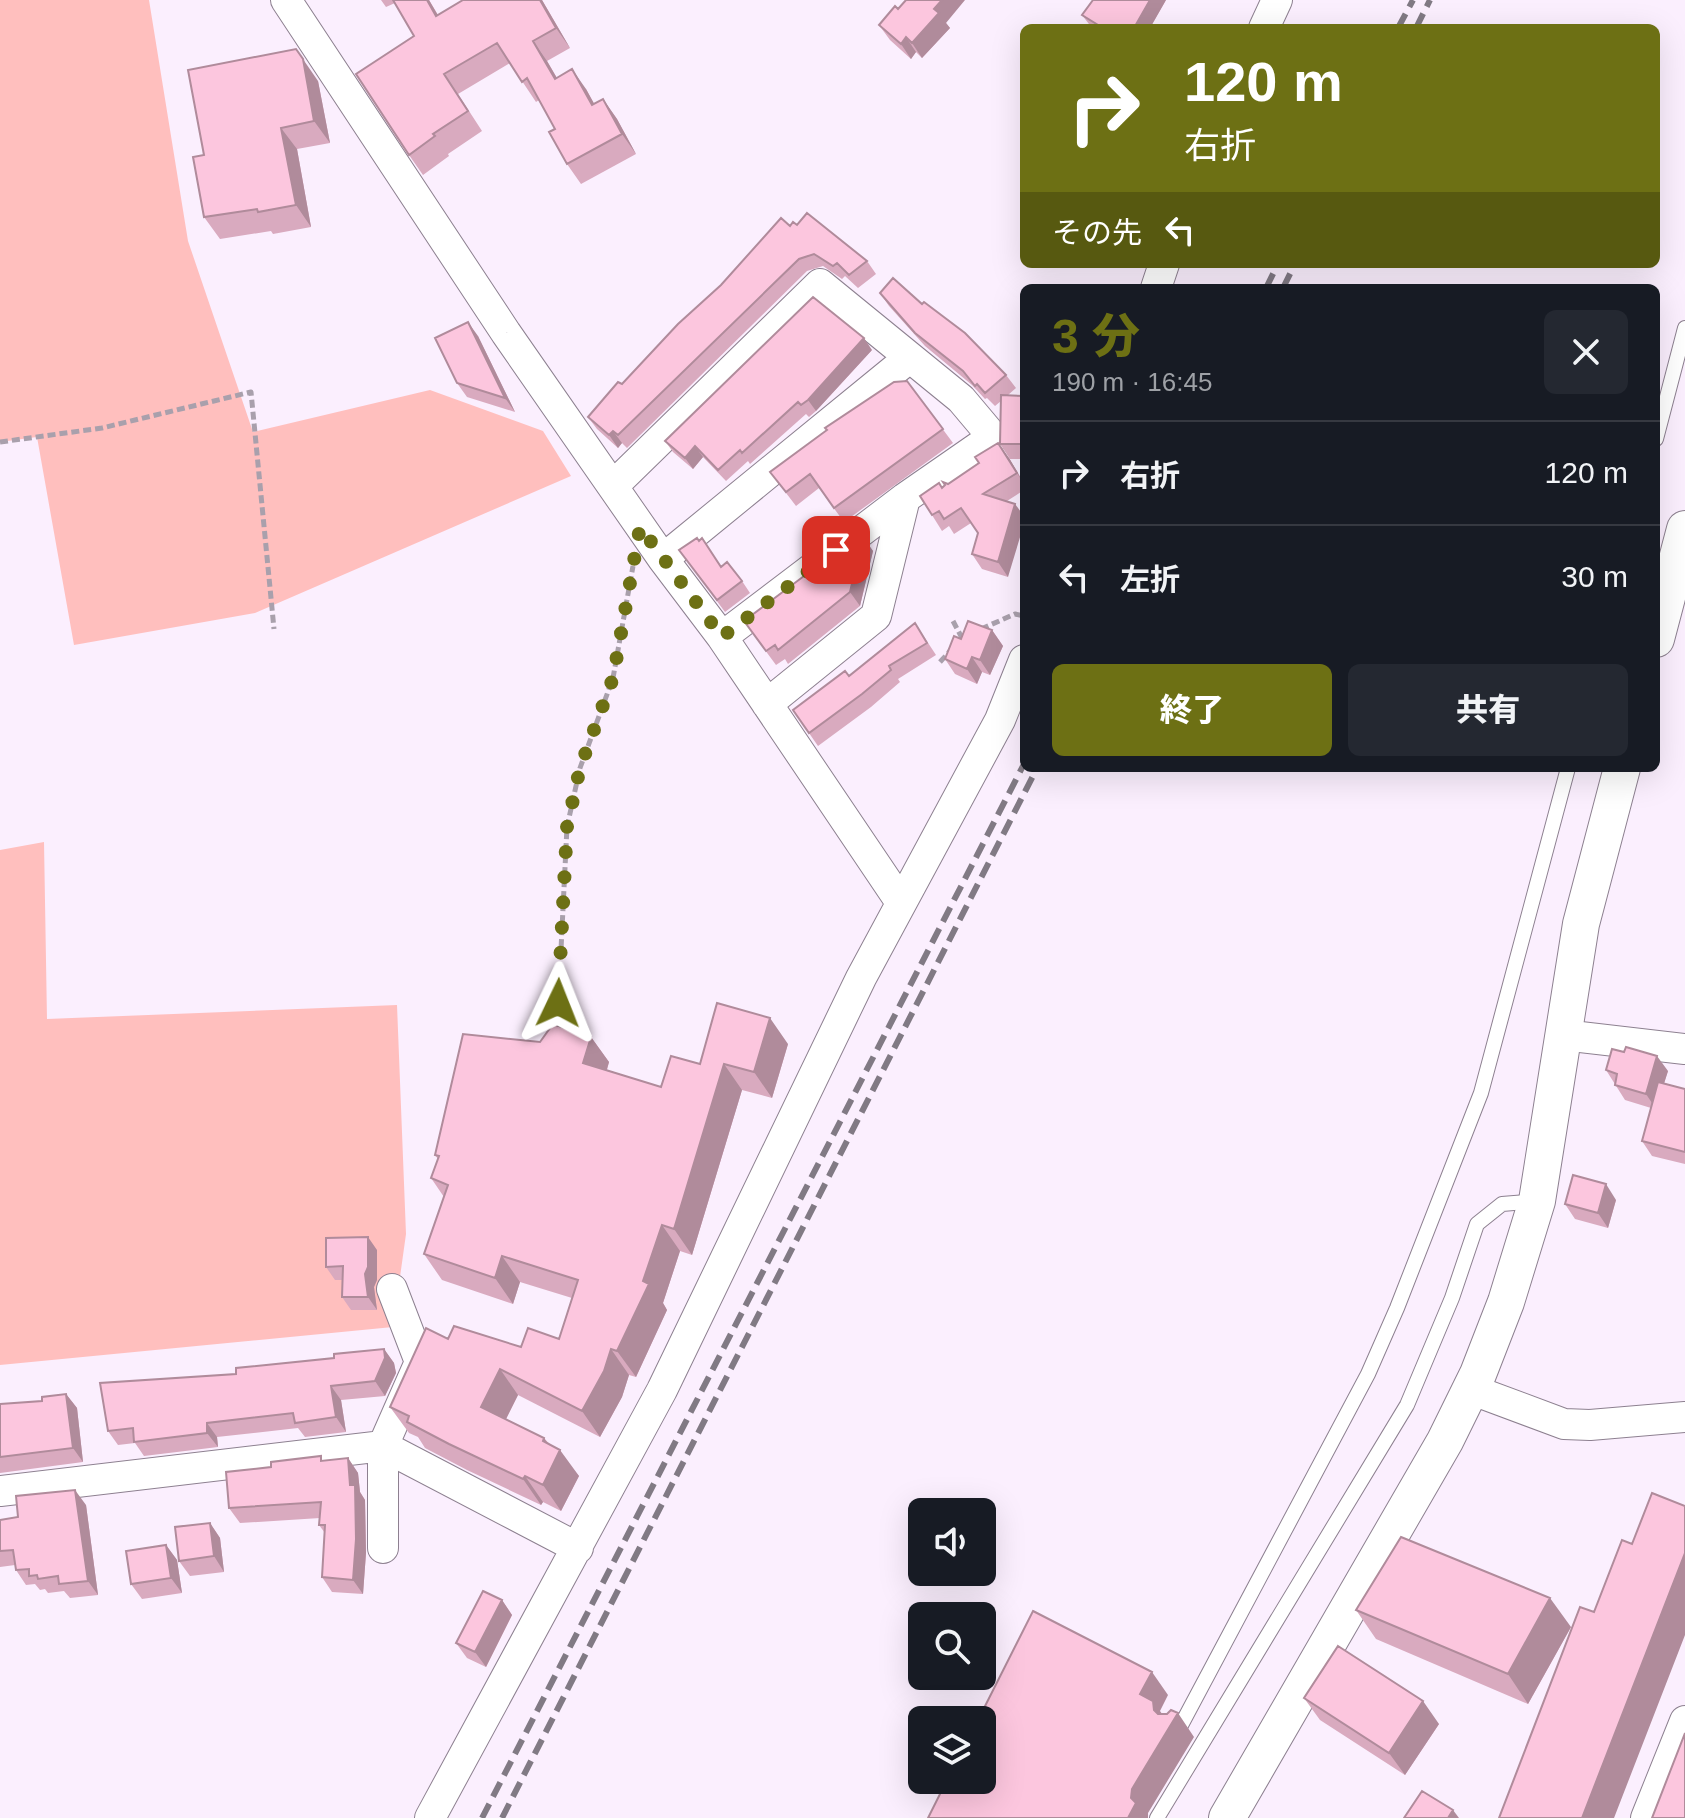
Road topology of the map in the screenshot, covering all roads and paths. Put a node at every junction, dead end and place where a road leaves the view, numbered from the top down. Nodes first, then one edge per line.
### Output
1 (286, 0) edge
2 (1277, 0) edge
3 (1266, 24) edge
4 (1685, 328) edge
5 (909, 358) junction
6 (1660, 424) edge
7 (0, 442) edge
8 (613, 486) junction
9 (905, 498) junction
10 (640, 527) junction
11 (1685, 529) edge
12 (663, 559) junction
13 (1020, 615) edge
14 (953, 621) dead end
15 (1660, 624) edge
16 (274, 629) dead end
17 (722, 637) junction
18 (962, 638) junction
19 (940, 662) dead end
20 (1020, 670) edge
21 (767, 704) junction
22 (1567, 772) edge
23 (1621, 772) edge
24 (900, 901) junction
25 (557, 1032) edge
26 (1563, 1035) junction
27 (1685, 1049) edge
28 (1537, 1201) junction
29 (392, 1289) dead end
30 (1470, 1389) junction
31 (1685, 1417) edge
32 (383, 1446) junction
33 (0, 1491) edge
34 (383, 1548) dead end
35 (578, 1548) junction
36 (1685, 1721) edge
37 (1179, 1729) edge
38 (430, 1818) edge
39 (1157, 1818) edge
40 (1227, 1818) edge
41 (1646, 1818) edge

1 - 8 street
2 - 3 street
4 - 6 lane
5 - 8 street
5 - 9 street
5 - 12 street
7 - 16 path
8 - 10 street
9 - 17 street
9 - 21 street
10 - 12 street
10 - 25 path
11 - 15 street
12 - 17 street
13 - 18 path
14 - 18 path
17 - 21 street
18 - 19 path
20 - 24 street
21 - 24 street
22 - 37 lane
23 - 26 street
24 - 35 street
26 - 27 street
26 - 28 street
28 - 30 street
28 - 39 lane
29 - 32 street
30 - 31 street
30 - 40 street
32 - 33 street
32 - 34 street
32 - 35 street
35 - 38 street
36 - 41 street

